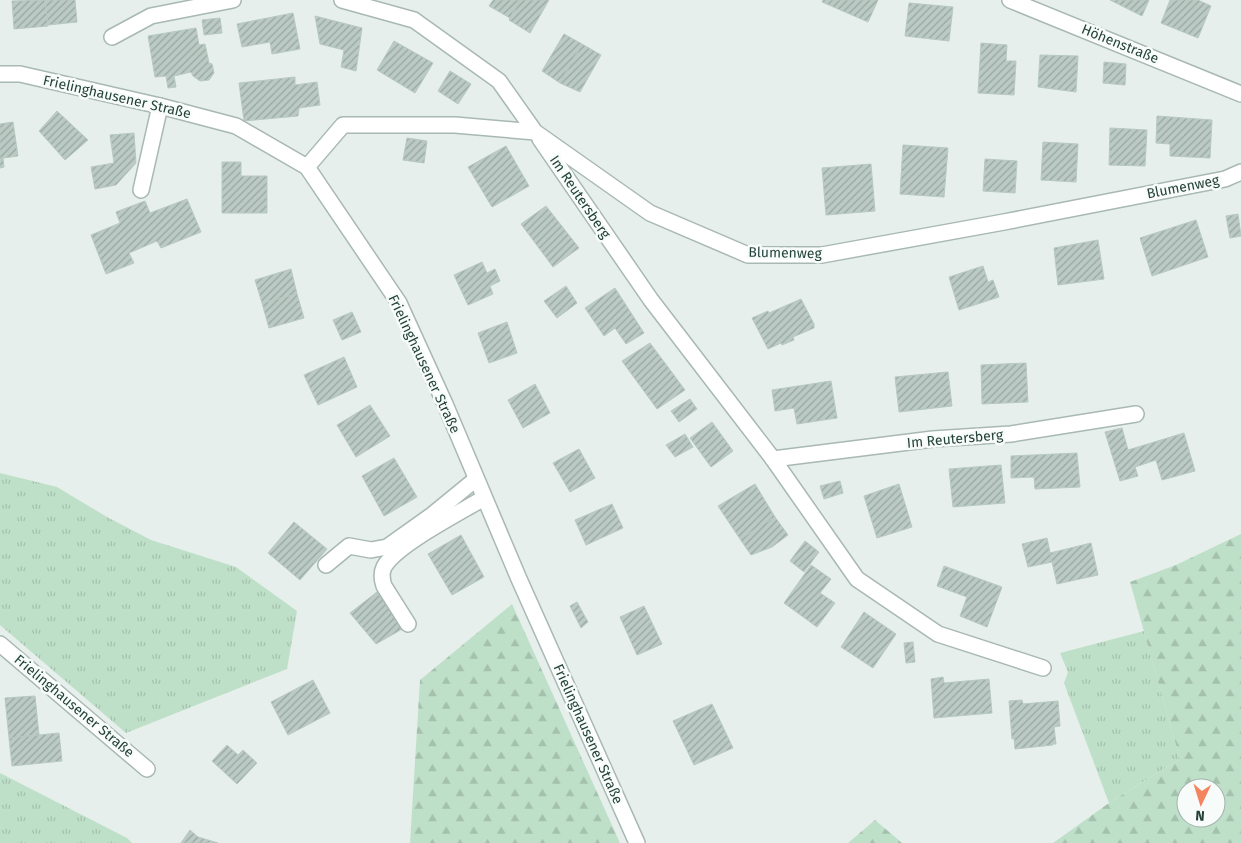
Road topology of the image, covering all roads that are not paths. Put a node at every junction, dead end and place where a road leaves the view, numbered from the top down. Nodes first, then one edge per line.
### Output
1 (233, 0) edge
2 (342, 0) edge
3 (1010, 0) edge
4 (112, 37) dead end
5 (0, 74) edge
6 (1235, 92) edge
7 (160, 106) junction
8 (535, 132) junction
9 (307, 166) junction
10 (1241, 172) edge
11 (141, 190) dead end
12 (1136, 414) dead end
13 (773, 460) junction
14 (476, 479) junction
15 (484, 498) junction
16 (326, 565) dead end
17 (408, 624) dead end
18 (0, 644) edge
19 (1042, 668) dead end
20 (147, 769) dead end
21 (637, 843) edge

1 - 4 street
2 - 8 street, Blumenweg
3 - 6 street, Höhenstraße
5 - 7 street, Frielinghausener Straße
7 - 9 street, Frielinghausener Straße
7 - 11 street
8 - 9 street
8 - 10 street, Blumenweg
8 - 13 street, Im Reutersberg
9 - 14 street, Frielinghausener Straße
12 - 13 street, Im Reutersberg
13 - 19 street, Im Reutersberg
14 - 15 street, Frielinghausener Straße
14 - 16 street
15 - 17 street
15 - 21 street, Frielinghausener Straße
18 - 20 street, Frielinghausener Straße

